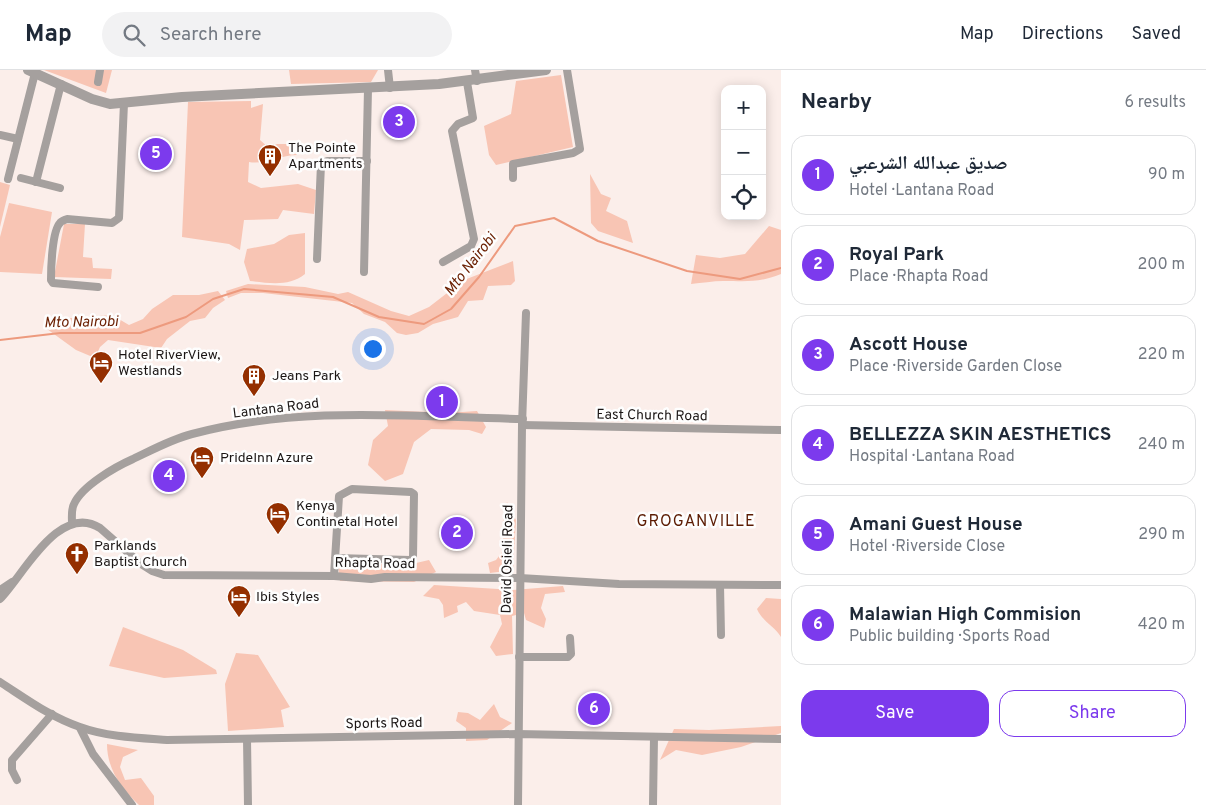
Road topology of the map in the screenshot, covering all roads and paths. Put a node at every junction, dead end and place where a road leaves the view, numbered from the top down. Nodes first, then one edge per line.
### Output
1 (100, 70) edge
2 (388, 70) edge
3 (546, 70) edge
4 (568, 70) edge
5 (31, 71) edge
6 (473, 77) edge
7 (98, 82) dead end
8 (60, 84) junction
9 (390, 88) junction
10 (368, 89) junction
11 (124, 103) junction
12 (0, 135) edge
13 (18, 140) junction
14 (367, 161) junction
15 (21, 178) dead end
16 (513, 178) dead end
17 (8, 180) dead end
18 (36, 182) junction
19 (60, 188) dead end
20 (317, 259) dead end
21 (443, 262) dead end
22 (364, 272) dead end
23 (98, 287) dead end
24 (526, 313) dead end
25 (523, 422) junction
26 (781, 430) edge
27 (72, 523) junction
28 (335, 558) junction
29 (334, 576) junction
30 (520, 578) junction
31 (12, 582) junction
32 (720, 585) junction
33 (781, 585) edge
34 (0, 590) edge
35 (0, 599) edge
36 (721, 635) dead end
37 (570, 638) dead end
38 (519, 657) junction
39 (0, 682) edge
40 (52, 714) junction
41 (80, 728) junction
42 (517, 734) junction
43 (654, 737) junction
44 (247, 739) junction
45 (781, 739) edge
46 (17, 780) dead end
47 (132, 805) edge
48 (248, 805) edge
49 (518, 805) edge
50 (653, 805) edge

1 - 7 street
2 - 9 street
3 - 6 street
4 - 16 street
5 - 8 street
5 - 13 street
6 - 9 street
6 - 21 street
8 - 11 street
8 - 18 street
9 - 10 street
10 - 11 street
10 - 14 street
11 - 23 street
12 - 13 street
13 - 17 street
14 - 20 street
14 - 22 street
15 - 18 street
18 - 19 street
24 - 25 street, David Osieli Road
25 - 26 street, East Church Road
25 - 27 street, Lantana Road
25 - 30 street, David Osieli Road
27 - 29 street, Rhapta Road
27 - 31 street
28 - 28 street
28 - 29 street
29 - 30 street, Rhapta Road
30 - 32 street, Rhapta Road
30 - 38 street, David Osieli Road
31 - 34 street
31 - 35 street
32 - 33 street, Rhapta Road
32 - 36 street
37 - 38 street
38 - 42 street, David Osieli Road
39 - 40 street, Sports Road
40 - 41 street, Sports Road
40 - 46 street
41 - 44 street, Sports Road
41 - 47 street
42 - 43 street, Sports Road
42 - 44 street, Sports Road
42 - 49 street, David Osieli Road
43 - 45 street, Sports Road
43 - 50 street
44 - 48 street

